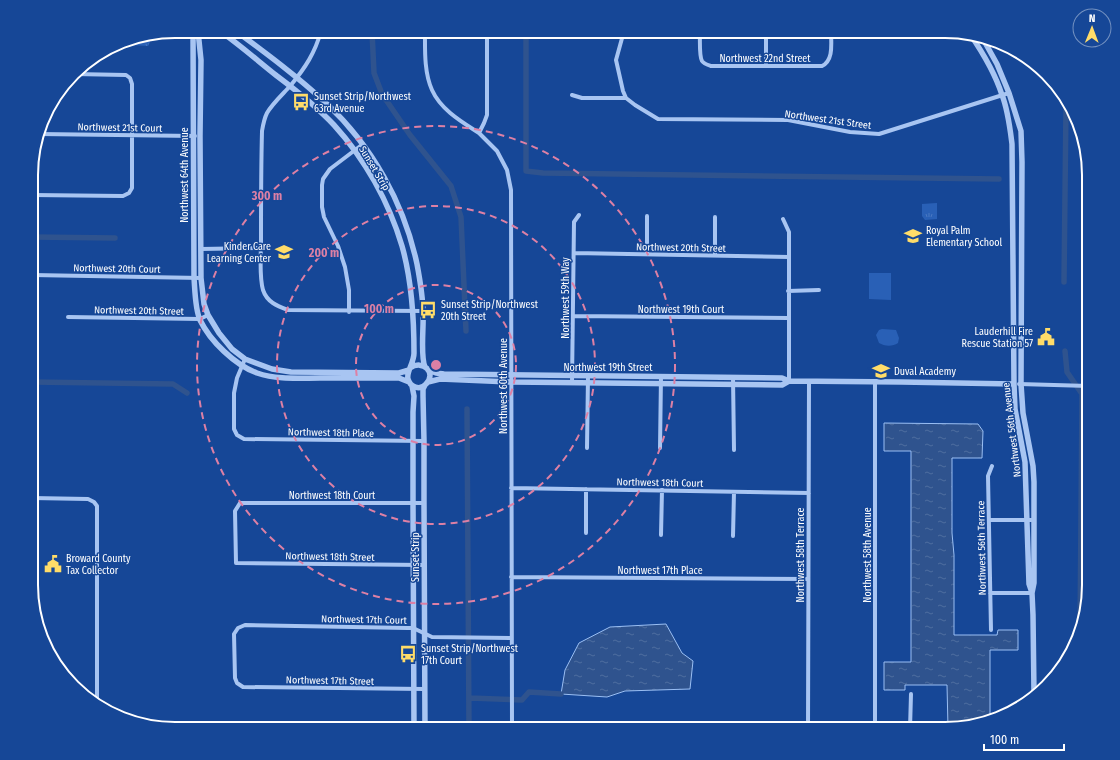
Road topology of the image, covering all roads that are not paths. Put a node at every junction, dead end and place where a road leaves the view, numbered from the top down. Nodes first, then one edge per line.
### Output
1 (193, 38) edge
2 (199, 38) edge
3 (229, 38) edge
4 (245, 38) edge
5 (319, 38) edge
6 (425, 38) edge
7 (487, 38) edge
8 (622, 38) edge
9 (700, 38) edge
10 (766, 38) edge
11 (831, 38) edge
12 (976, 42) edge
13 (986, 45) edge
14 (766, 66) junction
15 (83, 74) edge
16 (297, 77) junction
17 (290, 86) junction
18 (1009, 93) junction
19 (572, 95) dead end
20 (1003, 96) junction
21 (626, 98) junction
22 (480, 133) junction
23 (44, 134) edge
24 (133, 136) junction
25 (193, 136) junction
26 (200, 136) junction
27 (363, 144) junction
28 (355, 151) junction
29 (38, 195) edge
30 (398, 205) junction
31 (388, 210) junction
32 (579, 215) dead end
33 (647, 216) dead end
34 (715, 217) dead end
35 (783, 219) dead end
36 (261, 248) junction
37 (201, 249) junction
38 (574, 253) junction
39 (647, 254) junction
40 (716, 256) junction
41 (789, 256) junction
42 (38, 275) edge
43 (194, 278) junction
44 (201, 278) junction
45 (819, 290) dead end
46 (788, 291) junction
47 (413, 311) junction
48 (424, 311) junction
49 (349, 312) junction
50 (208, 315) junction
51 (573, 316) junction
52 (68, 317) dead end
53 (788, 318) junction
54 (200, 319) junction
55 (244, 362) junction
56 (427, 368) junction
57 (410, 369) junction
58 (510, 375) junction
59 (572, 376) junction
60 (588, 376) junction
61 (660, 376) junction
62 (734, 377) junction
63 (789, 381) junction
64 (511, 382) junction
65 (809, 382) junction
66 (875, 382) junction
67 (427, 383) junction
68 (572, 383) junction
69 (410, 384) junction
70 (587, 384) junction
71 (660, 384) junction
72 (734, 384) junction
73 (1014, 384) junction
74 (1021, 384) junction
75 (1082, 386) edge
76 (413, 441) junction
77 (424, 441) junction
78 (587, 448) dead end
79 (660, 448) dead end
80 (734, 450) dead end
81 (992, 466) dead end
82 (511, 488) junction
83 (586, 489) junction
84 (662, 490) junction
85 (734, 492) junction
86 (809, 493) junction
87 (38, 498) edge
88 (413, 503) junction
89 (424, 503) junction
90 (989, 520) junction
91 (1027, 520) junction
92 (1034, 520) junction
93 (586, 533) dead end
94 (661, 534) dead end
95 (733, 536) dead end
96 (236, 563) joint
97 (414, 565) junction
98 (424, 565) junction
99 (511, 577) junction
100 (808, 578) junction
101 (990, 593) junction
102 (1032, 593) junction
103 (414, 628) junction
104 (991, 630) dead end
105 (424, 634) junction
106 (511, 638) junction
107 (237, 684) joint
108 (414, 689) junction
109 (424, 689) junction
110 (1034, 689) edge
111 (911, 694) dead end
112 (98, 698) edge
113 (414, 722) edge
114 (424, 722) edge
115 (512, 722) edge
116 (808, 722) edge
117 (875, 722) edge
118 (910, 722) edge

1 - 25 street, Northwest 64th Avenue
2 - 26 street, Northwest 64th Avenue
3 - 17 street, Sunset Strip
4 - 16 street, Sunset Strip
5 - 16 street
6 - 22 street, Northwest 60th Avenue
7 - 22 street
8 - 21 street
9 - 14 street, Northwest 22nd Street
10 - 14 street
11 - 14 street, Northwest 22nd Street
12 - 20 street, Northwest 56th Avenue
13 - 18 street, Northwest 56th Avenue
15 - 24 street
16 - 17 street
16 - 27 street, Sunset Strip
17 - 28 street, Sunset Strip
17 - 36 street
18 - 20 street, Northwest 21st Street
18 - 74 street, Northwest 56th Avenue
19 - 21 street
20 - 21 street, Northwest 21st Street
20 - 73 street, Northwest 56th Avenue
22 - 58 street, Northwest 60th Avenue
23 - 24 street, Northwest 21st Court
24 - 25 street, Northwest 21st Court
24 - 29 street
25 - 26 street, Northwest 21st Court
25 - 43 street, Northwest 64th Avenue
26 - 37 street, Northwest 64th Avenue
27 - 28 street
27 - 30 street, Sunset Strip
28 - 31 street, Sunset Strip
28 - 49 street
30 - 31 street
30 - 48 street, Sunset Strip
31 - 47 street, Sunset Strip
32 - 38 street, Northwest 59th Way
33 - 39 street
34 - 40 street
35 - 41 street
36 - 37 street
36 - 49 street
37 - 44 street, Northwest 64th Avenue
38 - 39 street, Northwest 20th Street
38 - 51 street, Northwest 59th Way
39 - 40 street, Northwest 20th Street
40 - 41 street, Northwest 20th Street
41 - 46 street
42 - 43 street, Northwest 20th Court
43 - 44 street, Northwest 20th Court
43 - 54 street, Northwest 64th Avenue
44 - 50 street, Northwest 64th Avenue
45 - 46 street
46 - 53 street
47 - 48 street
47 - 49 street
47 - 57 street, Sunset Strip
48 - 56 street, Sunset Strip
50 - 54 street, Northwest 20th Street
50 - 55 street
51 - 53 street, Northwest 19th Court
51 - 59 street, Northwest 59th Way
52 - 54 street, Northwest 20th Street
53 - 63 street
54 - 55 street
55 - 57 street
55 - 69 street
55 - 76 street, Northwest 18th Place
56 - 57 street
56 - 58 street, Northwest 19th Street
56 - 67 street
57 - 69 street
58 - 59 street, Northwest 19th Street
58 - 64 street, Northwest 60th Avenue
59 - 60 street, Northwest 19th Street
59 - 68 street, Northwest 59th Way
60 - 61 street, Northwest 19th Street
60 - 70 street
61 - 62 street, Northwest 19th Street
61 - 71 street
62 - 63 street, Northwest 19th Street
62 - 72 street
63 - 65 street, Northwest 19th Street
63 - 72 street, Northwest 19th Street
64 - 67 street, Northwest 19th Street
64 - 68 street, Northwest 19th Street
64 - 82 street, Northwest 60th Avenue
65 - 66 street, Northwest 19th Street
65 - 86 street, Northwest 58th Terrace
66 - 73 street, Northwest 19th Street
66 - 117 street, Northwest 58th Avenue
67 - 69 street
67 - 77 street, Sunset Strip
68 - 70 street, Northwest 19th Street
69 - 76 street, Sunset Strip
70 - 71 street, Northwest 19th Street
70 - 78 street
71 - 72 street, Northwest 19th Street
71 - 79 street
72 - 80 street
73 - 74 street, Northwest 19th Street
73 - 91 street, Northwest 56th Avenue
74 - 75 street, Northwest 19th Street
74 - 92 street, Northwest 56th Avenue
76 - 77 street, Northwest 18th Place
76 - 88 street, Sunset Strip
77 - 89 street, Sunset Strip
81 - 90 street, Northwest 56th Terrace
82 - 83 street, Northwest 18th Court
82 - 99 street, Northwest 60th Avenue
83 - 84 street, Northwest 18th Court
83 - 93 street
84 - 85 street, Northwest 18th Court
84 - 94 street
85 - 86 street, Northwest 18th Court
85 - 95 street
86 - 100 street, Northwest 58th Terrace
87 - 112 street
88 - 89 street, Northwest 18th Court
88 - 96 street, Northwest 18th Court
88 - 97 street, Sunset Strip
89 - 98 street, Sunset Strip
90 - 91 street
90 - 101 street, Northwest 56th Terrace
91 - 92 street
91 - 102 street, Northwest 56th Avenue
92 - 102 street, Northwest 56th Avenue
96 - 97 street, Northwest 18th Street
97 - 98 street, Northwest 18th Street
97 - 103 street, Sunset Strip
98 - 105 street, Sunset Strip
99 - 100 street, Northwest 17th Place
99 - 106 street, Northwest 60th Avenue
100 - 116 street, Northwest 58th Terrace
101 - 102 street
101 - 104 street, Northwest 56th Terrace
102 - 110 street, Northwest 56th Avenue
103 - 105 street, Northwest 17th Court
103 - 107 street, Northwest 17th Court
103 - 108 street, Sunset Strip
105 - 106 street, Northwest 17th Court
105 - 109 street, Sunset Strip
106 - 115 street, Northwest 60th Avenue
107 - 108 street, Northwest 17th Street
108 - 109 street, Northwest 17th Street
108 - 113 street, Sunset Strip
109 - 114 street, Sunset Strip
111 - 118 street

